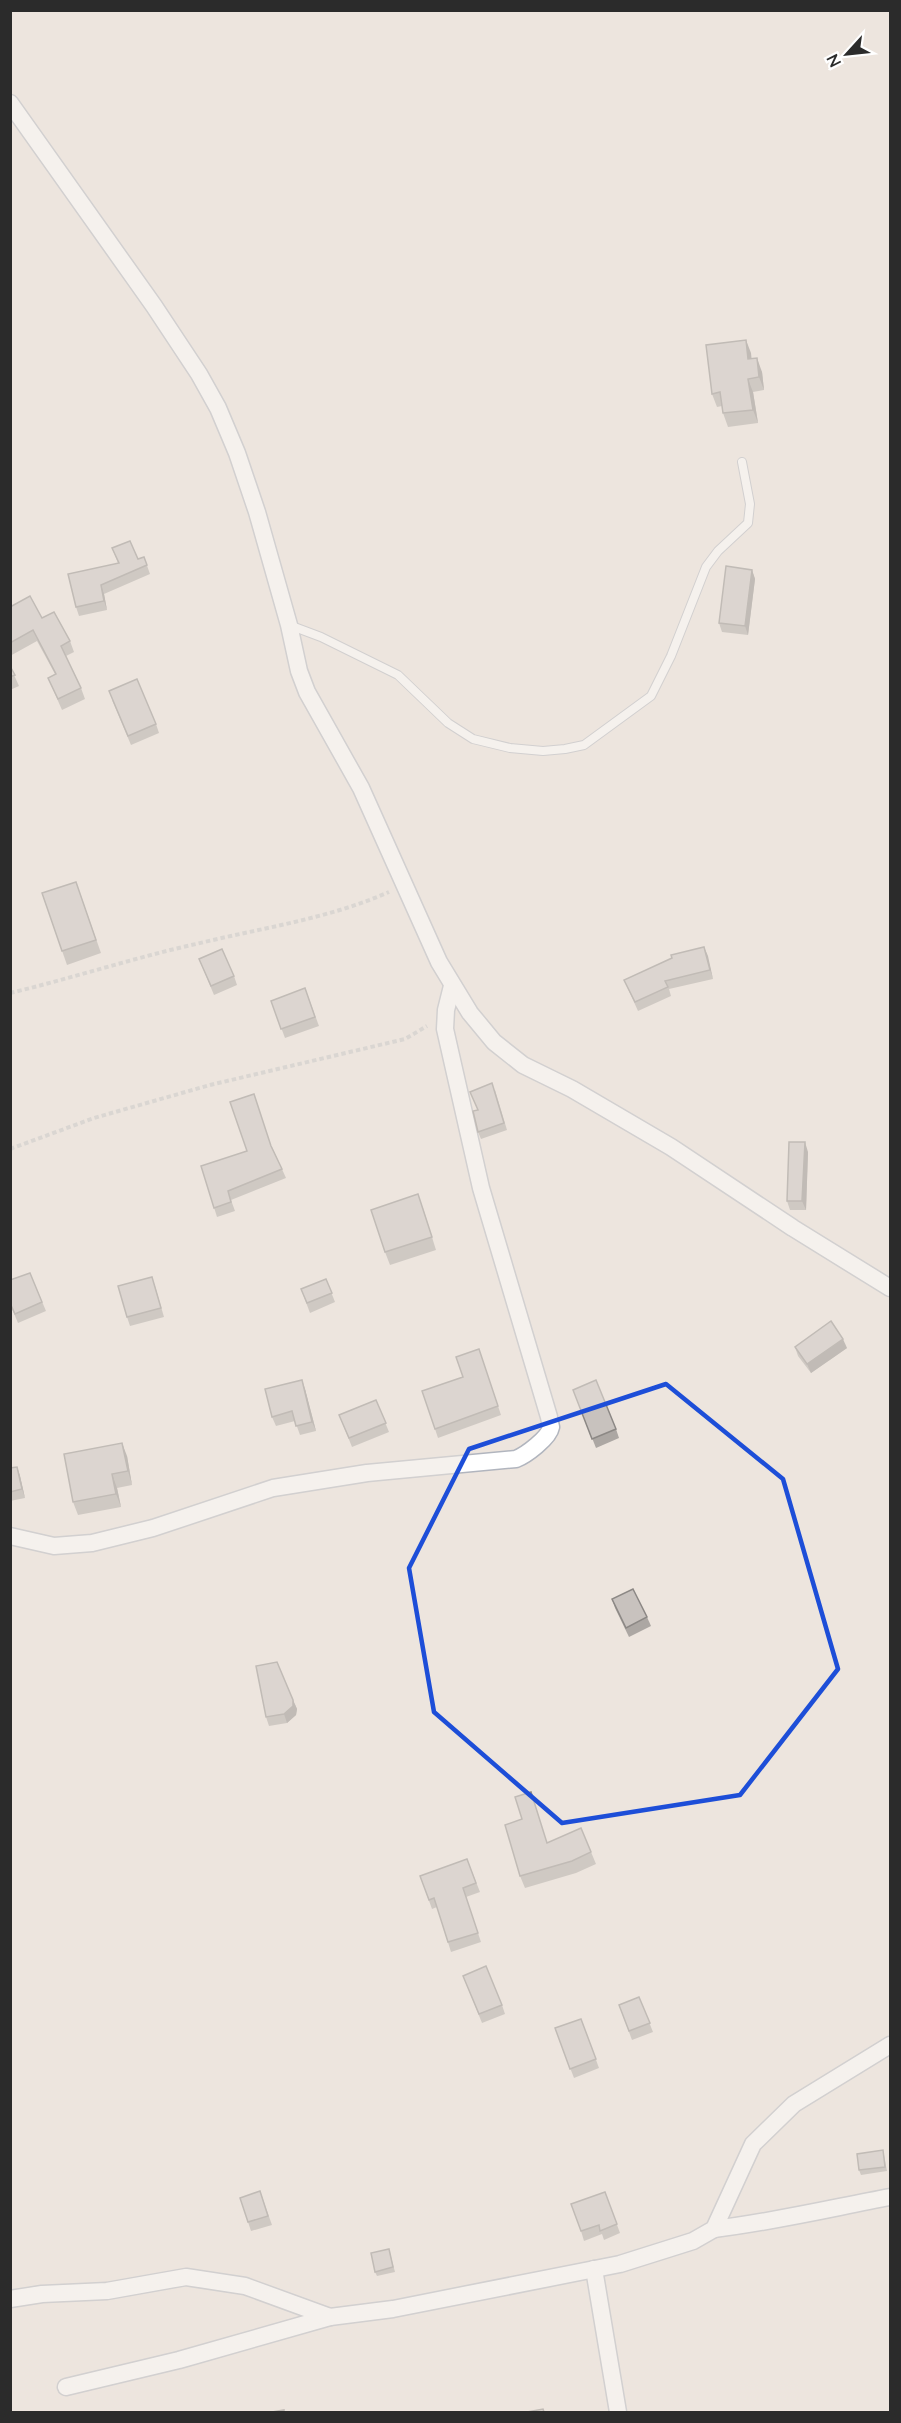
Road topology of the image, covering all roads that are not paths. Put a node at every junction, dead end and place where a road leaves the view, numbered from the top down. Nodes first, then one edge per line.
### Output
1 (10, 104) edge
2 (742, 462) dead end
3 (289, 625) junction
4 (452, 987) junction
5 (891, 1288) edge
6 (10, 1536) edge
7 (891, 2045) edge
8 (891, 2198) edge
9 (714, 2229) junction
10 (594, 2269) junction
11 (10, 2299) edge
12 (330, 2317) junction
13 (66, 2387) dead end
14 (618, 2412) edge

1 - 3 street
2 - 3 lane
3 - 4 street
4 - 5 street
4 - 6 street
7 - 9 street
8 - 9 street
9 - 10 street
10 - 12 street
10 - 14 street
11 - 12 street
12 - 13 street

